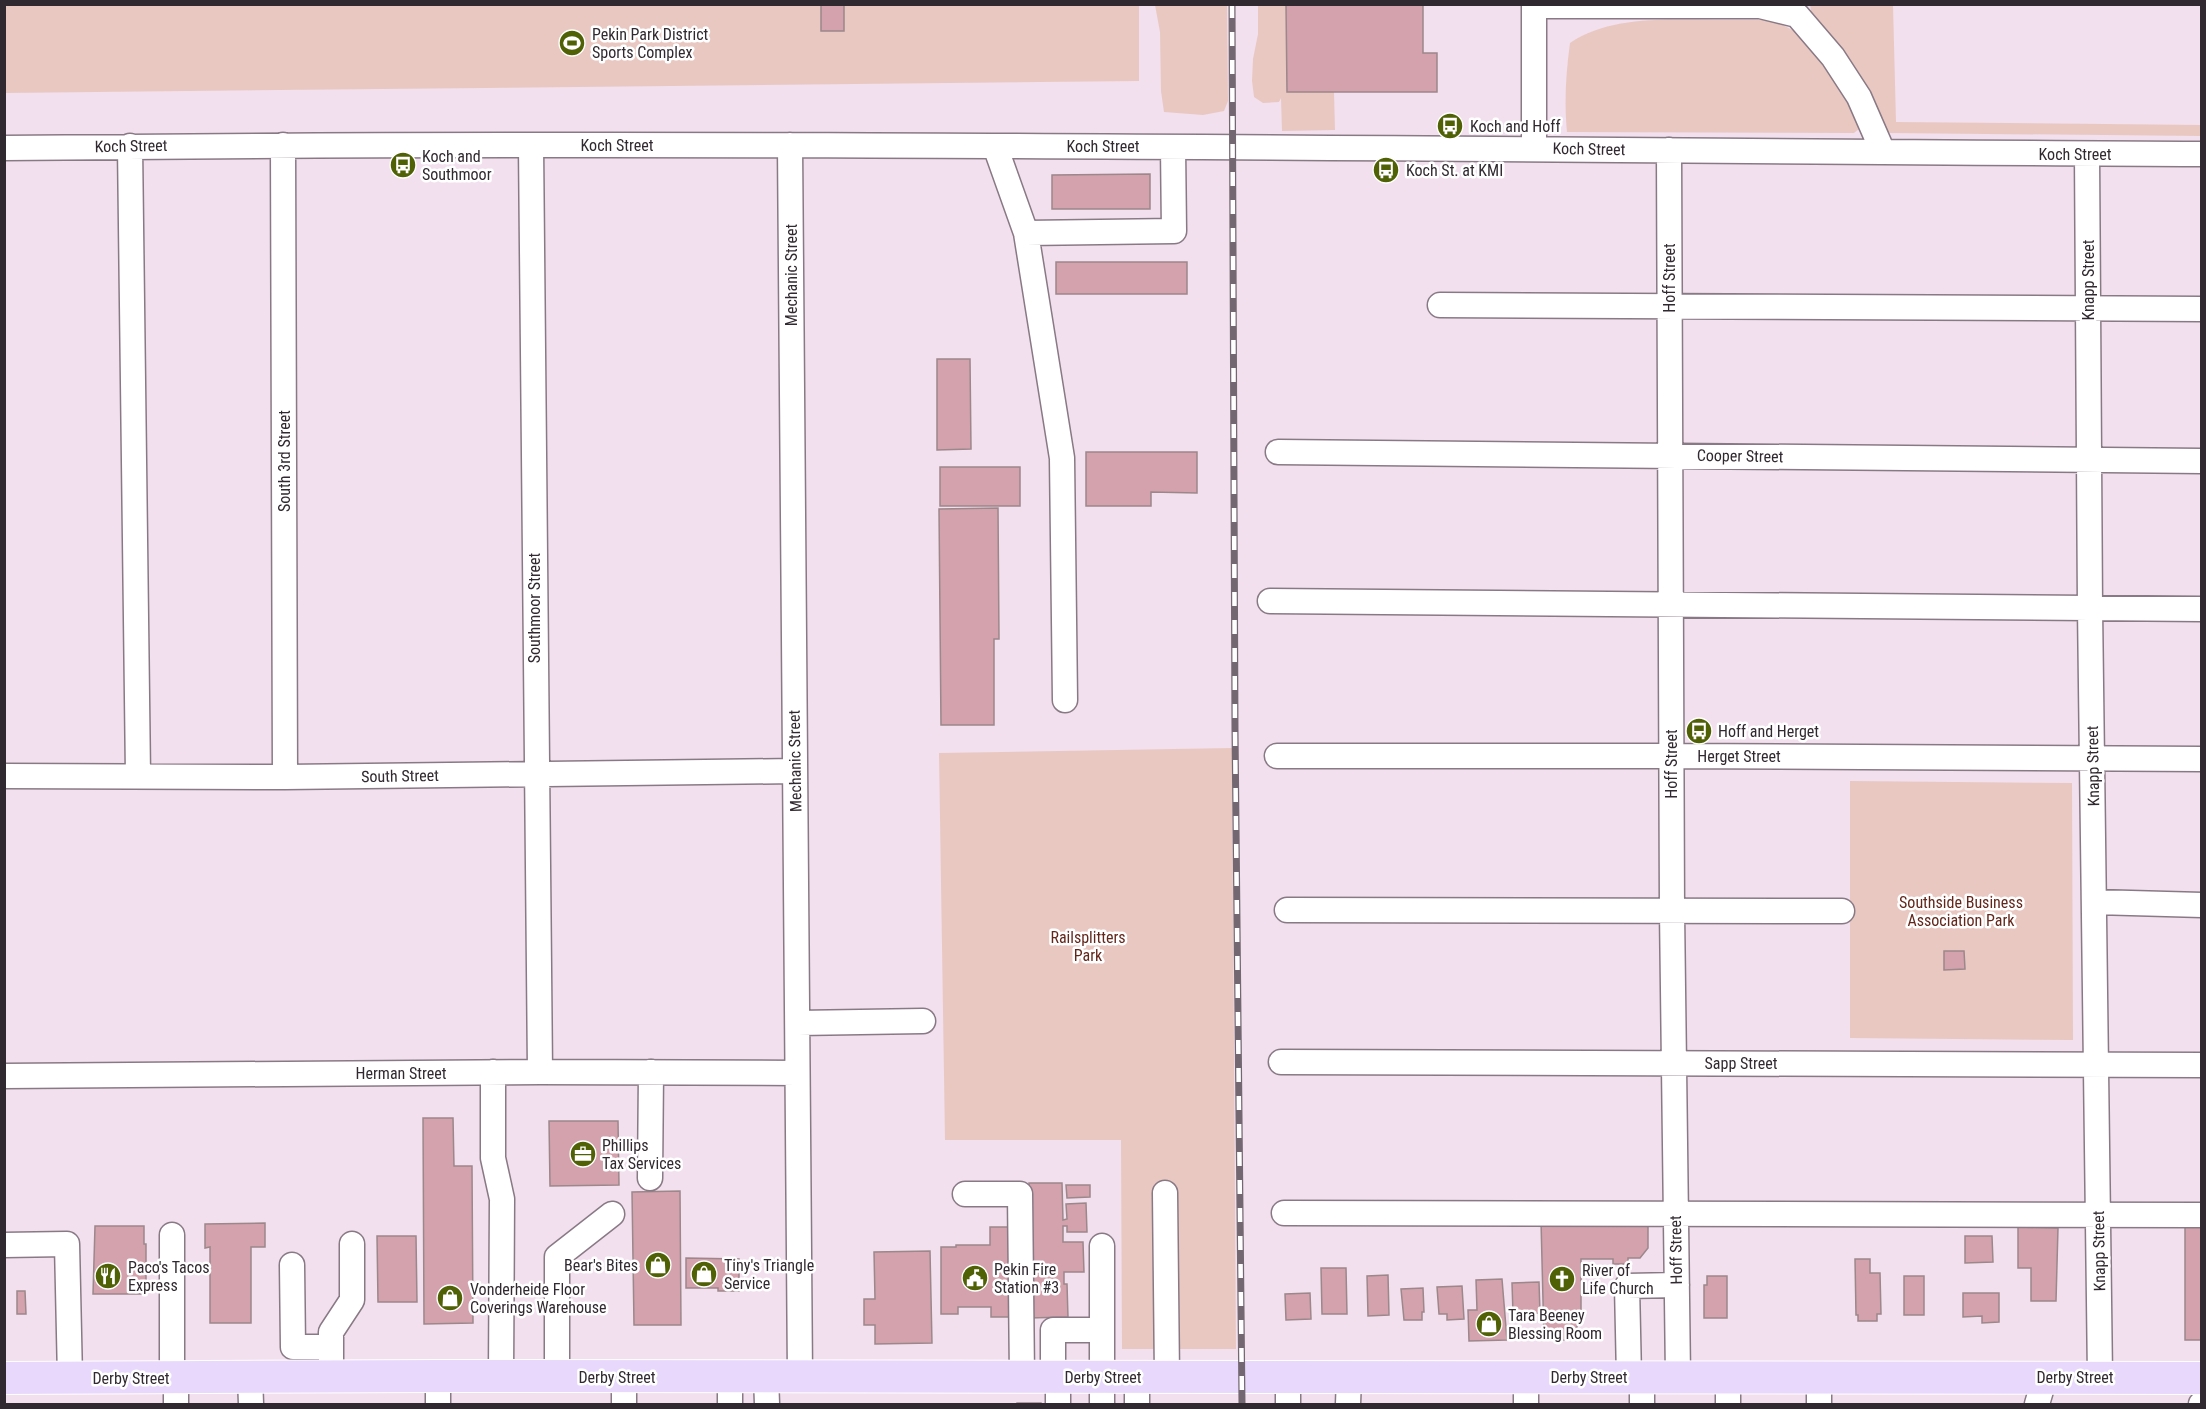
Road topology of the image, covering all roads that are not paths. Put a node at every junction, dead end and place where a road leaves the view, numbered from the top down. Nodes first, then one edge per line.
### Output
1 (1534, 5) edge
2 (283, 145) junction
3 (531, 145) junction
4 (790, 145) junction
5 (130, 146) junction
6 (995, 146) junction
7 (1173, 147) junction
8 (4, 148) edge
9 (1534, 149) junction
10 (1669, 150) junction
11 (1882, 152) junction
12 (2087, 154) junction
13 (2202, 154) edge
14 (1026, 232) junction
15 (1440, 305) dead end
16 (1669, 306) junction
17 (2088, 309) junction
18 (2202, 309) edge
19 (1278, 452) dead end
20 (1671, 455) junction
21 (2089, 461) junction
22 (2202, 461) edge
23 (1270, 601) dead end
24 (1670, 603) junction
25 (2090, 608) junction
26 (2202, 609) edge
27 (1065, 700) dead end
28 (1277, 756) dead end
29 (1671, 756) junction
30 (2093, 759) junction
31 (2202, 759) edge
32 (795, 771) junction
33 (536, 774) junction
34 (4, 776) edge
35 (138, 776) junction
36 (285, 777) junction
37 (2095, 902) junction
38 (2202, 905) edge
39 (1287, 910) dead end
40 (1672, 911) junction
41 (1842, 911) dead end
42 (923, 1021) dead end
43 (798, 1023) junction
44 (1281, 1062) dead end
45 (1674, 1063) junction
46 (2097, 1064) junction
47 (2202, 1065) edge
48 (493, 1072) junction
49 (540, 1072) junction
50 (651, 1072) junction
51 (797, 1073) junction
52 (4, 1076) edge
53 (651, 1178) dead end
54 (1166, 1193) dead end
55 (965, 1194) dead end
56 (1284, 1213) dead end
57 (612, 1214) dead end
58 (1676, 1214) junction
59 (2098, 1214) junction
60 (2202, 1215) edge
61 (172, 1235) dead end
62 (352, 1244) dead end
63 (4, 1245) edge
64 (1102, 1246) dead end
65 (292, 1265) dead end
66 (1677, 1285) junction
67 (1102, 1330) junction
68 (331, 1362) junction
69 (501, 1377) junction
70 (557, 1377) junction
71 (800, 1377) junction
72 (1678, 1377) junction
73 (2100, 1377) junction
74 (4, 1378) edge
75 (70, 1378) junction
76 (2202, 1378) edge
77 (1048, 1384) edge
78 (1147, 1386) edge
79 (1638, 1386) edge
80 (175, 1387) edge
81 (438, 1390) edge
82 (250, 1391) edge
83 (624, 1391) edge
84 (730, 1391) edge
85 (766, 1391) edge
86 (1102, 1391) edge
87 (1288, 1391) edge
88 (1348, 1391) edge
89 (1527, 1391) edge
90 (1728, 1391) edge
91 (1819, 1391) edge
92 (2041, 1391) edge

1 - 9 street
1 - 11 street
2 - 3 street, Koch Street
2 - 5 street, Koch Street
2 - 36 street, South 3rd Street
3 - 4 street, Koch Street
3 - 33 street, Southmoor Street
4 - 6 street, Koch Street
4 - 32 street, Mechanic Street
5 - 8 street, Koch Street
5 - 35 street
6 - 7 street, Koch Street
6 - 14 street
7 - 9 street, Koch Street
7 - 14 street
9 - 10 street, Koch Street
10 - 11 street, Koch Street
10 - 16 street, Hoff Street
11 - 12 street, Koch Street
12 - 13 street, Koch Street
12 - 17 street, Knapp Street
14 - 27 street
15 - 16 street
16 - 17 street
16 - 20 street, Hoff Street
17 - 18 street
17 - 21 street, Knapp Street
19 - 20 street, Cooper Street
20 - 21 street, Cooper Street
20 - 24 street, Hoff Street
21 - 22 street, Cooper Street
21 - 25 street, Knapp Street
23 - 24 street
24 - 25 street
24 - 29 street, Hoff Street
25 - 26 street
25 - 30 street, Knapp Street
28 - 29 street, Herget Street
29 - 30 street, Herget Street
29 - 40 street, Hoff Street
30 - 31 street, Herget Street
30 - 37 street, Knapp Street
32 - 33 street, South Street
32 - 43 street, Mechanic Street
33 - 36 street, South Street
33 - 49 street, Southmoor Street
34 - 35 street, South Street
35 - 36 street, South Street
37 - 38 street
37 - 46 street, Knapp Street
39 - 40 street
40 - 41 street
40 - 45 street, Hoff Street
42 - 43 street
43 - 51 street, Mechanic Street
44 - 45 street, Sapp Street
45 - 46 street, Sapp Street
45 - 58 street, Hoff Street
46 - 47 street, Sapp Street
46 - 59 street, Knapp Street
48 - 49 street, Herman Street
48 - 52 street, Herman Street
48 - 69 street
49 - 50 street, Herman Street
50 - 51 street, Herman Street
50 - 53 street
51 - 71 street, Mechanic Street
54 - 78 street
55 - 77 street
56 - 58 street
57 - 70 street
58 - 59 street
58 - 66 street, Hoff Street
59 - 60 street
59 - 73 street, Knapp Street
61 - 80 street
62 - 68 street
63 - 75 street
64 - 67 street
65 - 68 street
66 - 72 street, Hoff Street
66 - 79 street
67 - 77 street
67 - 86 street
68 - 81 main road, Derby Street
68 - 82 main road, Derby Street
69 - 70 main road, Derby Street
69 - 81 main road, Derby Street
70 - 83 main road, Derby Street
71 - 77 main road, Derby Street
71 - 85 main road, Derby Street
72 - 79 main road, Derby Street
72 - 90 main road, Derby Street
73 - 76 main road, Derby Street
73 - 92 main road, Derby Street
74 - 75 main road, Derby Street
75 - 80 main road, Derby Street
77 - 86 main road, Derby Street
78 - 86 main road, Derby Street
78 - 87 main road, Derby Street
79 - 89 main road, Derby Street
80 - 82 main road, Derby Street
83 - 84 main road, Derby Street
84 - 85 main road, Derby Street
87 - 88 main road, Derby Street
88 - 89 main road, Derby Street
90 - 91 main road, Derby Street
91 - 92 main road, Derby Street

